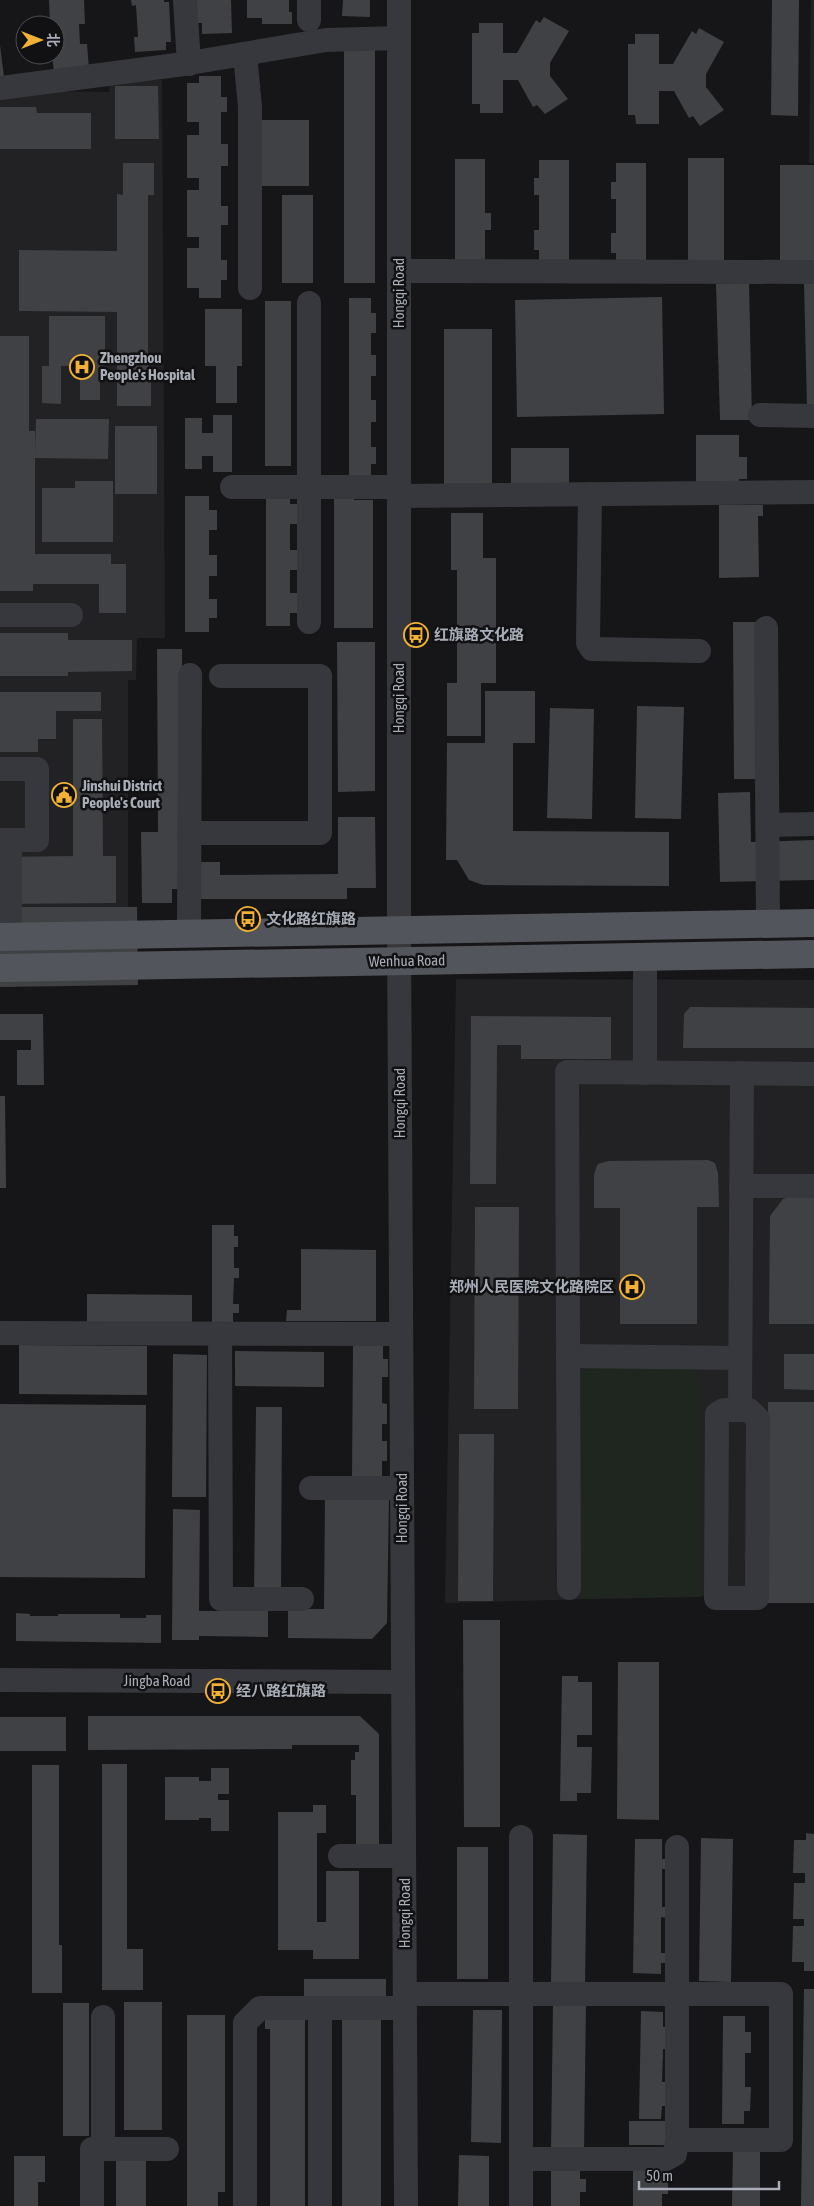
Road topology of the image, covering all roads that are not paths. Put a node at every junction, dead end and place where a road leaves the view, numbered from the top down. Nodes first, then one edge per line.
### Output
1 (185, 0) edge
2 (399, 0) edge
3 (399, 38) junction
4 (245, 54) junction
5 (188, 64) junction
6 (0, 88) edge
7 (399, 271) junction
8 (814, 272) edge
9 (250, 288) dead end
10 (309, 303) dead end
11 (760, 415) dead end
12 (814, 416) edge
13 (232, 487) dead end
14 (309, 487) junction
15 (399, 492) junction
16 (814, 492) edge
17 (590, 494) junction
18 (0, 615) edge
19 (71, 615) dead end
20 (309, 622) dead end
21 (766, 628) dead end
22 (699, 651) dead end
23 (190, 675) dead end
24 (221, 676) dead end
25 (0, 769) edge
26 (768, 824) junction
27 (814, 824) edge
28 (189, 833) junction
29 (5, 840) edge
30 (768, 924) junction
31 (814, 924) edge
32 (399, 930) junction
33 (189, 934) junction
34 (5, 937) edge
35 (814, 954) edge
36 (645, 957) junction
37 (399, 961) junction
38 (0, 968) edge
39 (644, 1073) junction
40 (742, 1073) junction
41 (814, 1074) edge
42 (741, 1186) junction
43 (814, 1186) edge
44 (0, 1333) edge
45 (220, 1334) junction
46 (401, 1334) junction
47 (568, 1356) junction
48 (740, 1358) junction
49 (740, 1410) junction
50 (311, 1488) dead end
51 (402, 1488) junction
52 (570, 1588) dead end
53 (302, 1599) dead end
54 (0, 1680) edge
55 (404, 1682) junction
56 (520, 1837) dead end
57 (677, 1847) dead end
58 (340, 1856) dead end
59 (404, 1856) junction
60 (521, 1994) junction
61 (677, 1994) junction
62 (405, 2001) junction
63 (320, 2008) junction
64 (103, 2018) dead end
65 (677, 2140) junction
66 (103, 2149) junction
67 (167, 2149) dead end
68 (521, 2159) junction
69 (245, 2203) dead end
70 (92, 2206) edge
71 (320, 2206) edge
72 (406, 2206) edge
73 (521, 2206) edge

1 - 5 street
2 - 3 street, Hongqi Road
3 - 4 street
3 - 7 street, Hongqi Road
4 - 5 street
4 - 9 street
5 - 6 street
7 - 8 street
7 - 15 street, Hongqi Road
10 - 14 street
11 - 12 street
13 - 14 street
14 - 15 street
14 - 20 street
15 - 17 street
15 - 32 street, Hongqi Road
16 - 17 street
17 - 22 street
18 - 19 street
21 - 26 street
23 - 28 street
24 - 28 street
25 - 29 street
26 - 27 street
26 - 30 street
28 - 33 street
29 - 34 street
30 - 31 main road, Wenhua Road
30 - 32 main road, Wenhua Road
32 - 33 main road, Wenhua Road
32 - 37 street, Hongqi Road
33 - 34 main road, Wenhua Road
35 - 36 main road, Wenhua Road
36 - 37 main road, Wenhua Road
36 - 39 street
37 - 38 main road, Wenhua Road
37 - 46 street, Hongqi Road
39 - 40 street
39 - 47 street
40 - 41 street
40 - 42 street
42 - 43 street
42 - 48 street
44 - 45 street
45 - 46 street
45 - 53 street
46 - 51 street, Hongqi Road
47 - 48 street
47 - 52 street
48 - 49 street
49 - 49 street
50 - 51 street
51 - 55 street, Hongqi Road
54 - 55 street, Jingba Road
55 - 59 street, Hongqi Road
56 - 60 street
57 - 61 street
58 - 59 street
59 - 62 street, Hongqi Road
60 - 61 street
60 - 62 street
60 - 68 street
61 - 65 street
61 - 65 street
62 - 63 street
62 - 72 street, Hongqi Road
63 - 69 street
63 - 71 street
64 - 66 street
65 - 68 street
66 - 67 street
66 - 70 street
68 - 73 street

